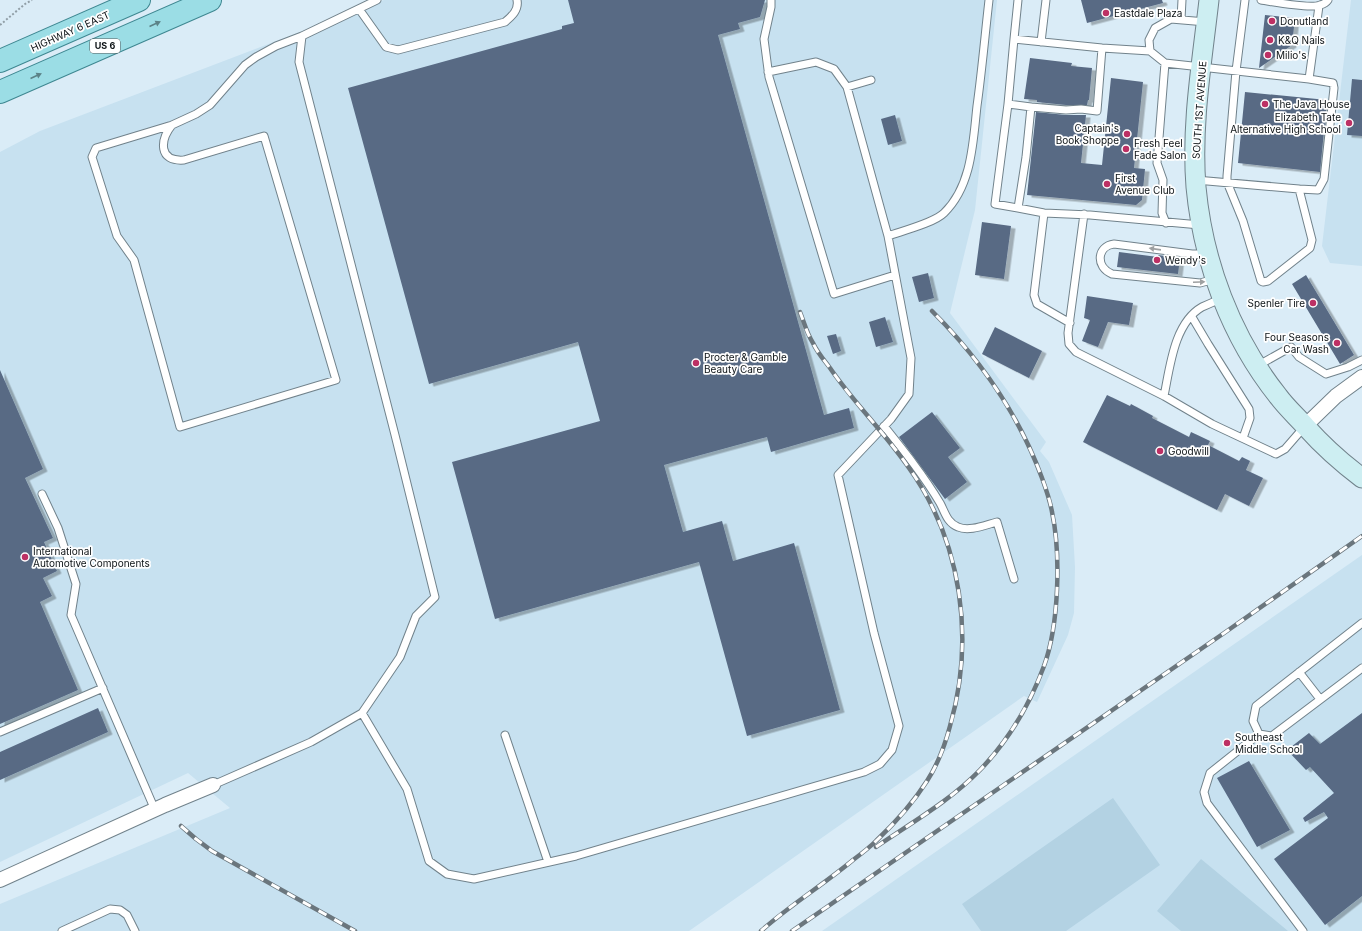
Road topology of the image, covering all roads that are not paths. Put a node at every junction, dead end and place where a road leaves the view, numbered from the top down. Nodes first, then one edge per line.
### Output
1 (139, 0) edge
2 (210, 0) edge
3 (378, 0) edge
4 (517, 0) edge
5 (771, 0) edge
6 (989, 0) edge
7 (1018, 0) edge
8 (1046, 0) edge
9 (1182, 0) edge
10 (1209, 0) edge
11 (1245, 0) edge
12 (1261, 0) edge
13 (1328, 0) edge
14 (1319, 6) junction
15 (359, 9) junction
16 (1181, 19) junction
17 (1206, 22) junction
18 (302, 36) junction
19 (1014, 39) junction
20 (1041, 42) junction
21 (1102, 48) junction
22 (1150, 51) junction
23 (0, 62) edge
24 (1165, 63) junction
25 (1202, 68) junction
26 (1236, 71) junction
27 (768, 72) junction
28 (1309, 79) junction
29 (872, 80) dead end
30 (847, 87) junction
31 (0, 92) edge
32 (1008, 104) junction
33 (1031, 107) junction
34 (172, 124) junction
35 (1196, 180) junction
36 (1227, 182) junction
37 (1299, 189) junction
38 (1018, 208) junction
39 (1044, 213) junction
40 (1084, 214) junction
41 (1166, 223) junction
42 (1202, 226) junction
43 (888, 236) junction
44 (1207, 254) junction
45 (895, 275) junction
46 (1215, 279) junction
47 (1222, 298) junction
48 (1192, 317) junction
49 (1070, 323) junction
50 (1362, 360) edge
51 (1257, 366) junction
52 (1362, 377) edge
53 (1164, 396) junction
54 (884, 426) junction
55 (1305, 426) junction
56 (1243, 438) junction
57 (1362, 478) edge
58 (42, 494) dead end
59 (1014, 579) dead end
60 (1362, 623) edge
61 (1362, 668) edge
62 (1299, 672) junction
63 (103, 688) junction
64 (1320, 699) junction
65 (362, 713) junction
66 (0, 732) edge
67 (1258, 734) junction
68 (505, 735) dead end
69 (213, 785) joint
70 (155, 810) junction
71 (548, 862) junction
72 (0, 880) edge
73 (62, 931) edge
74 (135, 931) edge
75 (1303, 931) edge

1 - 23 main road, HIGHWAY 6 EAST
31 -> 2 main road, US 6
3 - 15 lane
4 - 15 lane
5 - 27 lane
6 - 43 lane
7 - 19 lane
8 - 20 lane
9 - 16 lane
10 - 17 main road, SOUTH 1ST AVENUE
11 - 26 lane
12 - 14 lane
13 - 14 lane
14 - 28 lane
15 - 18 lane
16 - 17 lane
16 - 22 lane
17 - 25 main road, SOUTH 1ST AVENUE
18 - 34 lane
18 - 65 lane
19 - 20 lane
19 - 32 lane
20 - 21 lane
21 - 22 lane
21 - 33 lane
22 - 24 lane
24 - 25 lane
24 - 41 lane
25 - 26 lane
25 - 35 main road, SOUTH 1ST AVENUE
26 - 28 lane
26 - 36 lane
27 - 30 lane
27 - 45 lane
28 - 37 lane
29 - 30 lane
30 - 43 lane
32 - 33 lane
32 - 38 lane
33 - 38 lane
34 - 34 lane
35 - 36 lane
35 - 42 main road, SOUTH 1ST AVENUE
36 - 37 lane
36 - 37 lane
38 - 39 lane
39 - 40 lane
39 - 49 lane
40 - 41 lane
40 - 49 lane
41 - 42 lane
42 - 44 main road, SOUTH 1ST AVENUE
43 - 45 lane
44 - 46 main road, SOUTH 1ST AVENUE
44 -> 46 lane
45 - 54 lane
46 - 47 main road, SOUTH 1ST AVENUE
47 - 48 lane
47 - 51 main road, SOUTH 1ST AVENUE
48 - 53 lane
48 - 56 lane
49 - 53 lane
50 - 51 lane
51 - 55 main road, SOUTH 1ST AVENUE
52 - 55 street
53 - 56 lane
54 - 59 lane
54 - 71 lane
55 - 56 lane
55 - 57 main road, SOUTH 1ST AVENUE
58 - 63 lane
60 - 62 lane
61 - 64 lane
62 - 64 lane
62 - 67 lane
63 - 66 lane
63 - 70 lane
64 - 67 lane
65 - 69 lane
65 - 71 lane
67 - 75 lane
68 - 71 lane
69 - 70 street
70 - 72 street
73 - 74 lane

